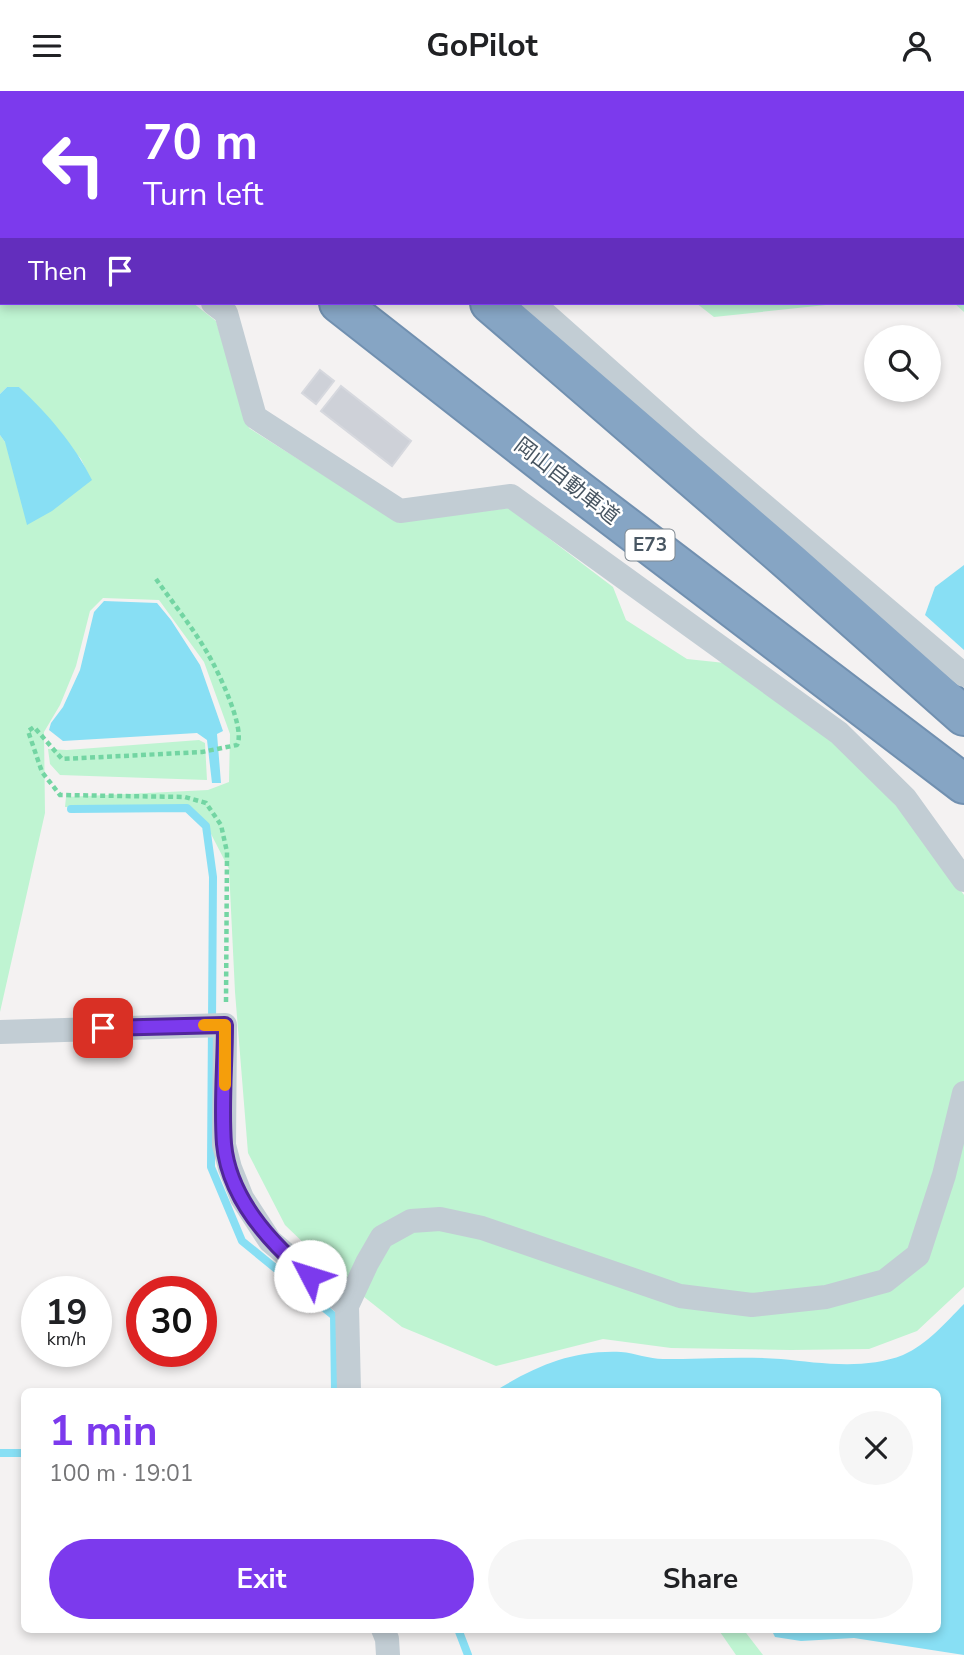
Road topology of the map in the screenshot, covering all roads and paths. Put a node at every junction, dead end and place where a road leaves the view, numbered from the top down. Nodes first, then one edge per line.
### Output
1 (216, 305) edge
2 (342, 305) edge
3 (492, 305) edge
4 (535, 305) edge
5 (156, 579) dead end
6 (964, 675) edge
7 (964, 716) edge
8 (964, 784) edge
9 (964, 880) edge
10 (216, 1025) junction
11 (0, 1032) edge
12 (964, 1093) edge
13 (347, 1306) junction
14 (349, 1388) edge
15 (385, 1633) edge
16 (388, 1655) edge

1 - 9 street
2 - 8 highway, 岡山自動車道 / E73
3 - 7 highway
4 - 6 street
5 - 10 path
10 - 11 street
10 - 13 street
12 - 13 street
13 - 14 street
15 - 16 street

